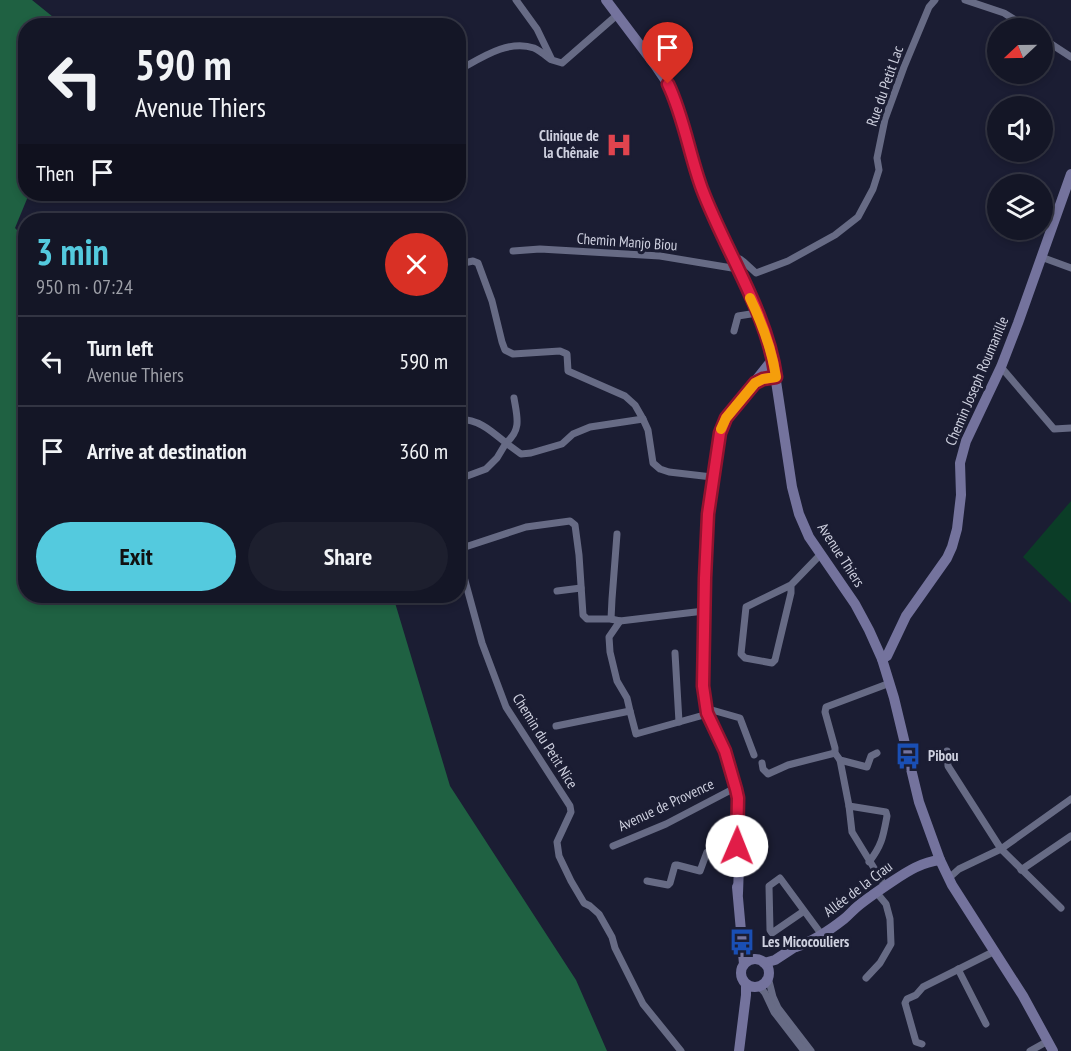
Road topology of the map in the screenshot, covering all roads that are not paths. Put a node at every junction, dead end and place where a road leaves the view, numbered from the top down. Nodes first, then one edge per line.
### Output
1 (516, 0) edge
2 (606, 0) edge
3 (935, 0) edge
4 (964, 0) edge
5 (617, 15) junction
6 (1012, 18) edge
7 (1053, 45) edge
8 (1071, 57) edge
9 (552, 60) junction
10 (466, 66) edge
11 (1071, 174) edge
12 (1068, 192) edge
13 (513, 250) dead end
14 (1041, 257) junction
15 (466, 262) edge
16 (736, 265) junction
17 (1071, 268) edge
18 (757, 313) junction
19 (734, 331) dead end
20 (772, 360) junction
21 (1001, 368) junction
22 (776, 377) junction
23 (755, 383) junction
24 (514, 398) dead end
25 (643, 418) junction
26 (466, 420) edge
27 (1071, 428) edge
28 (506, 443) junction
29 (466, 476) edge
30 (714, 478) junction
31 (617, 534) dead end
32 (466, 548) edge
33 (820, 555) junction
34 (466, 584) edge
35 (791, 585) junction
36 (581, 588) junction
37 (557, 591) dead end
38 (702, 611) junction
39 (611, 618) junction
40 (620, 621) junction
41 (675, 653) dead end
42 (882, 659) junction
43 (890, 683) junction
44 (630, 711) junction
45 (705, 714) junction
46 (679, 722) junction
47 (556, 726) dead end
48 (947, 751) dead end
49 (835, 753) junction
50 (876, 753) dead end
51 (754, 755) dead end
52 (840, 760) junction
53 (762, 763) dead end
54 (734, 789) junction
55 (1071, 799) edge
56 (849, 806) junction
57 (1071, 836) edge
58 (613, 846) dead end
59 (734, 846) junction
60 (935, 848) junction
61 (1001, 849) junction
62 (940, 860) junction
63 (869, 862) junction
64 (914, 867) junction
65 (1021, 870) junction
66 (949, 878) junction
67 (647, 881) dead end
68 (880, 889) junction
69 (1061, 908) dead end
70 (804, 911) junction
71 (820, 932) junction
72 (995, 951) junction
73 (748, 962) junction
74 (769, 968) junction
75 (958, 969) junction
76 (866, 978) dead end
77 (751, 988) junction
78 (986, 1024) dead end
79 (922, 1044) dead end
80 (1050, 1046) edge
81 (681, 1051) edge
82 (739, 1051) edge
83 (804, 1051) edge
84 (811, 1051) edge
85 (1030, 1051) edge

1 - 9 street
2 - 5 street, Avenue Thiers
3 - 16 street, Rue du Petit Lac
4 - 6 street
5 - 9 street
5 - 16 street, Avenue Thiers
7 - 8 street
9 - 10 street
11 - 12 street, Chemin Joseph Roumanille
12 - 14 street, Chemin Joseph Roumanille
13 - 16 street, Chemin Manjo Biou
14 - 17 street
14 - 21 street, Chemin Joseph Roumanille
15 - 25 street
16 - 18 street, Avenue Thiers
18 - 19 street
18 - 20 street, Avenue Thiers
20 - 22 street, Avenue Thiers
20 - 23 street, Avenue de Provence
21 - 27 street
21 - 42 street, Chemin Joseph Roumanille
22 - 23 street
22 - 33 street, Avenue Thiers
23 - 30 street, Avenue de Provence
24 - 28 street
25 - 28 street
25 - 30 street
26 - 28 street
28 - 29 street
30 - 38 street, Avenue de Provence
31 - 39 street
32 - 36 street
33 - 35 street
33 - 42 street, Avenue Thiers
34 - 81 street, Chemin du Petit Nice
35 - 35 street
36 - 37 street
36 - 39 street
38 - 40 street
38 - 45 street, Avenue de Provence
39 - 40 street
40 - 44 street
41 - 46 street
42 - 43 street, Avenue Thiers
43 - 49 street
43 - 60 street, Avenue Thiers
44 - 46 street
44 - 47 street
45 - 46 street
45 - 51 street
45 - 54 street, Avenue de Provence
48 - 61 street
49 - 52 street
49 - 53 street
50 - 52 street
52 - 56 street
54 - 58 street, Avenue de Provence
54 - 59 street, Avenue de Provence
55 - 61 street
56 - 63 street
56 - 63 street
57 - 65 street
59 - 67 street
59 - 73 street, Avenue de Provence
60 - 62 street, Avenue Thiers
60 - 64 street
61 - 65 street
61 - 66 street
62 - 64 street, Allée de la Crau
62 - 66 street, Avenue Thiers
63 - 68 street
64 - 68 street, Allée de la Crau
65 - 69 street
66 - 72 street, Avenue Thiers
68 - 71 street, Allée de la Crau
68 - 76 street
70 - 70 street
70 - 71 street
71 - 74 street, Allée de la Crau
72 - 75 street
72 - 80 street, Avenue Thiers
73 - 74 street
73 - 77 street
74 - 77 street
74 - 84 street
75 - 78 street
75 - 79 street
77 - 82 street
77 - 83 street
80 - 85 street

